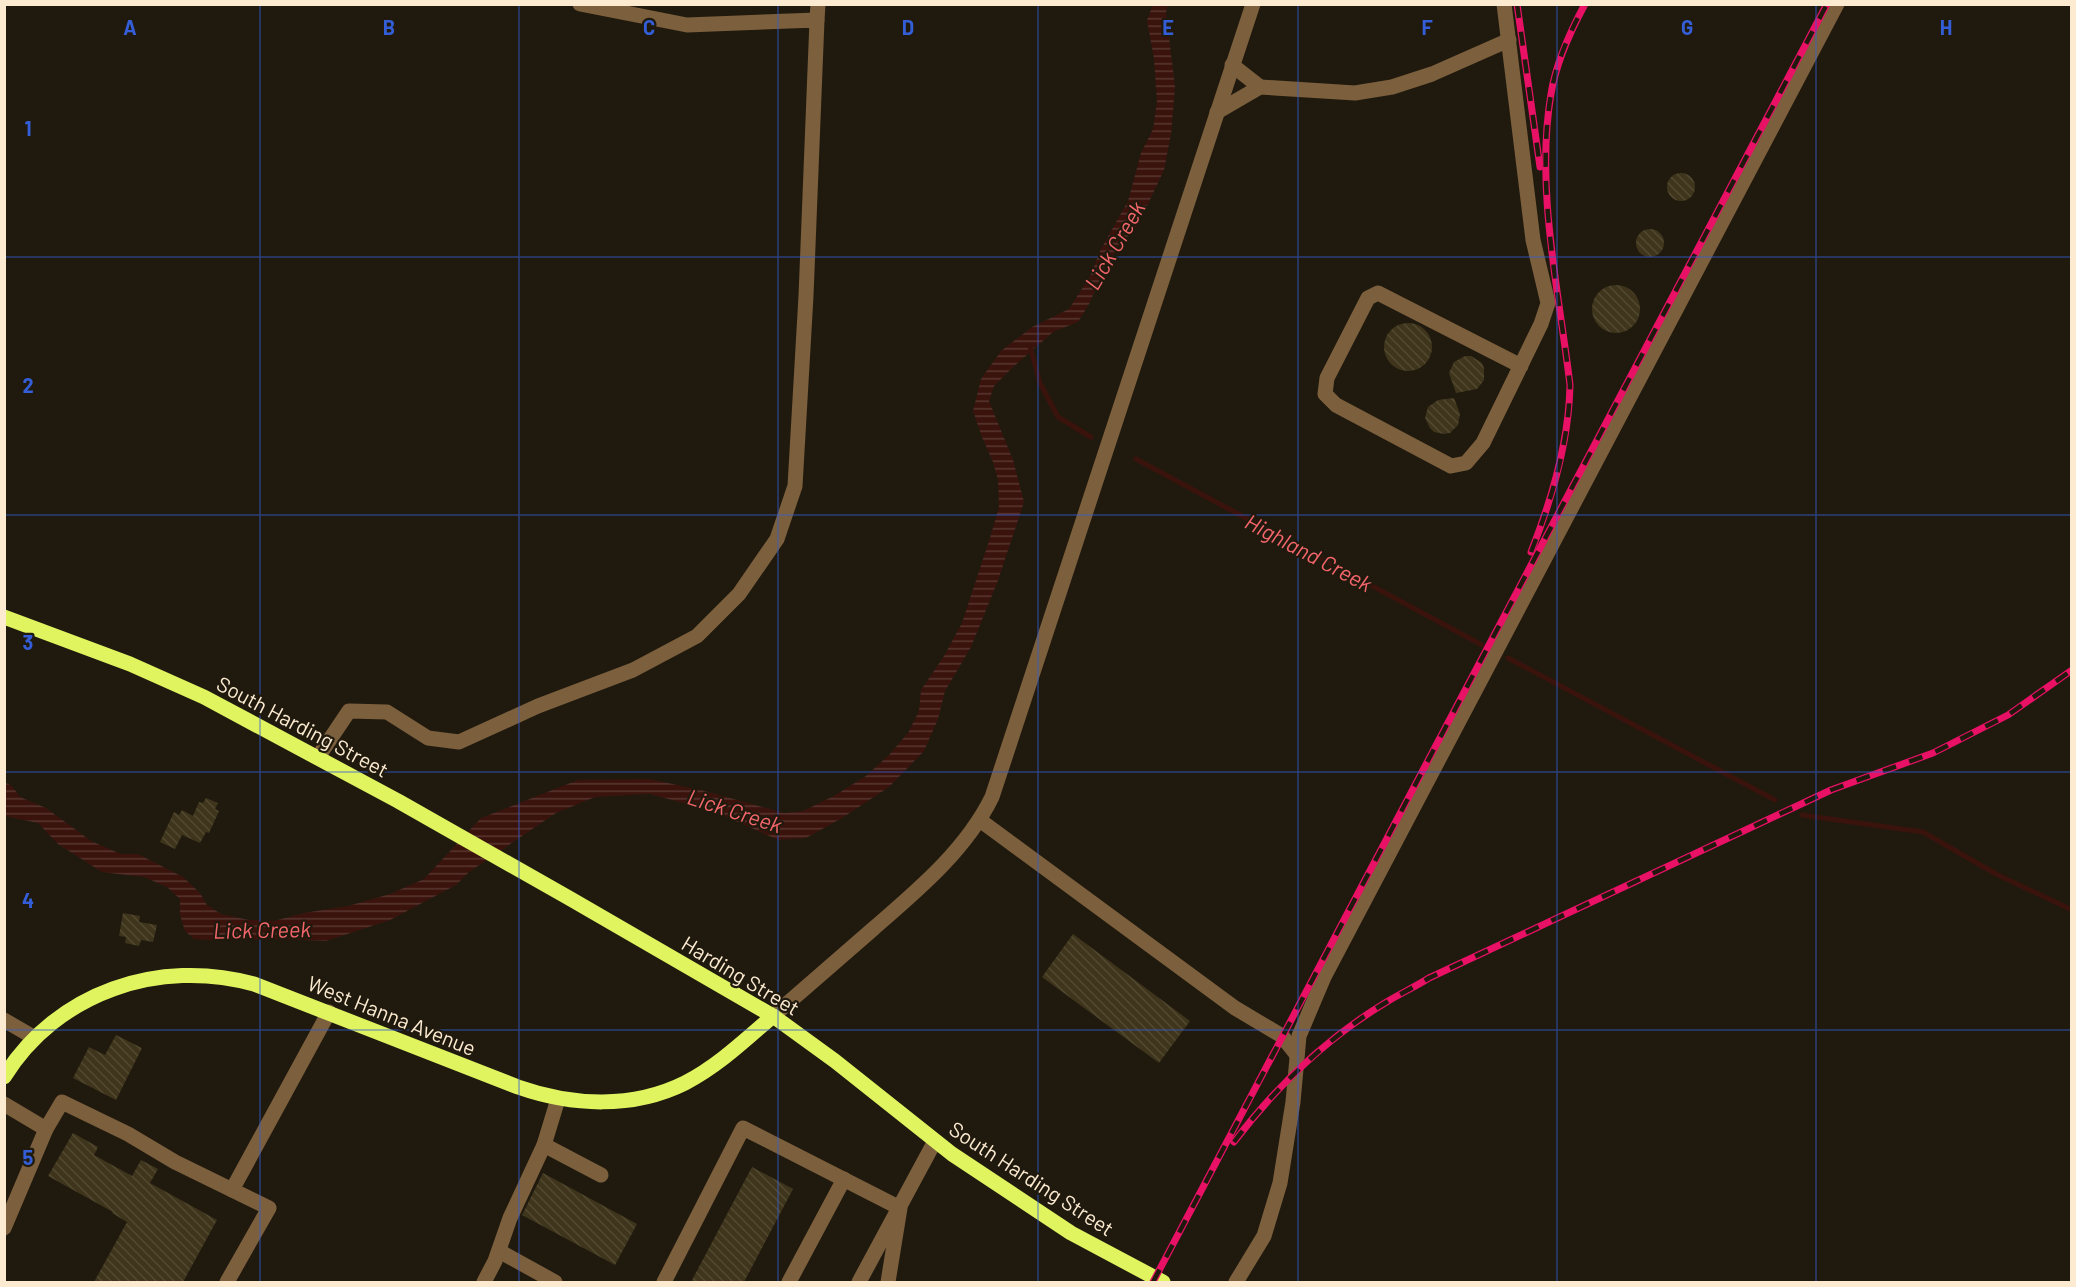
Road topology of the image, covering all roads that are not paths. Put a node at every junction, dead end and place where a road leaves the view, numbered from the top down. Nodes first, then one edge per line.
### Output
1 (580, 4) edge
2 (1504, 4) edge
3 (1837, 4) edge
4 (1254, 6) edge
5 (817, 12) edge
6 (1509, 40) junction
7 (1232, 65) junction
8 (1260, 87) junction
9 (1217, 112) junction
10 (1521, 366) junction
11 (4, 617) edge
12 (318, 758) junction
13 (981, 821) junction
14 (569, 898) joint
15 (329, 1012) junction
16 (773, 1016) junction
17 (4, 1020) edge
18 (35, 1038) junction
19 (1297, 1055) junction
20 (4, 1077) edge
21 (558, 1099) junction
22 (884, 1100) joint
23 (4, 1104) edge
24 (46, 1129) junction
25 (935, 1141) junction
26 (544, 1145) junction
27 (601, 1175) dead end
28 (844, 1179) junction
29 (232, 1190) junction
30 (900, 1208) junction
31 (4, 1228) edge
32 (499, 1251) junction
33 (227, 1282) edge
34 (484, 1282) edge
35 (555, 1282) edge
36 (664, 1282) edge
37 (789, 1282) edge
38 (859, 1282) edge
39 (888, 1282) edge
40 (1163, 1282) edge
41 (1236, 1282) edge

1 - 5 lane
2 - 6 lane
3 - 19 lane
4 - 7 lane
5 - 12 lane
6 - 8 lane
6 - 10 lane
7 - 8 lane
7 - 9 lane
8 - 9 lane
9 - 13 lane
10 - 10 lane
11 - 12 main road, South Harding Street
12 - 14 main road, South Harding Street
13 - 16 lane
13 - 19 lane
14 - 16 main road, Harding Street
15 - 18 main road, West Hanna Avenue
15 - 21 main road, West Hanna Avenue
15 - 29 lane
16 - 21 main road, West Hanna Avenue
16 - 22 main road, Harding Street
17 - 18 lane
18 - 20 main road, West Hanna Avenue
19 - 41 lane
21 - 26 lane
22 - 25 main road, South Harding Street
23 - 24 lane
24 - 29 lane
24 - 31 lane
25 - 30 lane
25 - 40 main road, South Harding Street
26 - 27 lane
26 - 32 lane
28 - 30 lane
28 - 36 lane
28 - 37 lane
29 - 33 lane
30 - 38 lane
30 - 39 lane
32 - 34 lane
32 - 35 lane

